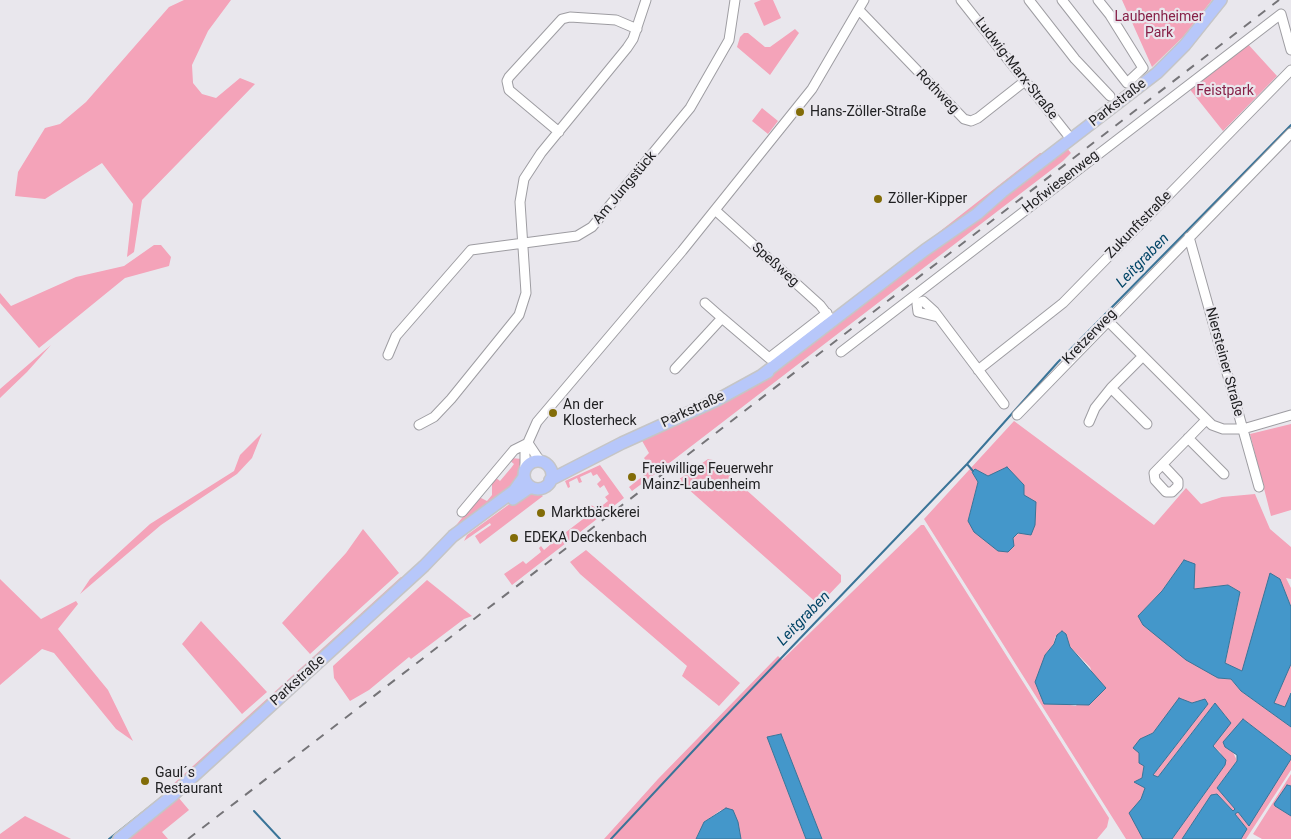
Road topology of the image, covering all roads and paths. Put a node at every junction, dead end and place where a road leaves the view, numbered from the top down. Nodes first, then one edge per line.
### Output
1 (646, 0) edge
2 (735, 0) edge
3 (864, 0) edge
4 (961, 0) edge
5 (1029, 0) edge
6 (1062, 0) edge
7 (1098, 0) edge
8 (1221, 0) edge
9 (859, 10) junction
10 (637, 29) junction
11 (1291, 50) edge
12 (1291, 70) edge
13 (1026, 81) junction
14 (1110, 96) dead end
15 (559, 132) junction
16 (1291, 133) edge
17 (1071, 139) junction
18 (715, 210) junction
19 (1189, 237) junction
20 (524, 243) junction
21 (918, 298) junction
22 (704, 302) dead end
23 (722, 318) junction
24 (830, 318) junction
25 (1107, 320) junction
26 (842, 352) dead end
27 (388, 355) dead end
28 (1142, 357) junction
29 (675, 369) dead end
30 (978, 370) junction
31 (1111, 388) junction
32 (1004, 404) dead end
33 (1017, 415) dead end
34 (1291, 415) edge
35 (1206, 420) junction
36 (1089, 422) dead end
37 (1147, 424) dead end
38 (419, 425) dead end
39 (1243, 429) junction
40 (1188, 438) junction
41 (528, 443) junction
42 (622, 443) junction
43 (544, 464) junction
44 (1163, 465) dead end
45 (525, 473) junction
46 (1224, 474) dead end
47 (550, 480) junction
48 (1259, 487) dead end
49 (533, 488) junction
50 (462, 512) dead end
51 (424, 566) junction
52 (119, 839) edge

1 - 10 street
2 - 20 street, Am Jungstück
3 - 9 street
4 - 13 street, Ludwig-Marx-Straße
5 - 14 street
6 - 7 street
8 - 17 main road, Parkstraße
9 - 13 street, Rothweg
9 - 18 street
10 - 15 street
10 - 15 street
11 - 21 street, Hofwiesenweg
12 - 30 street, Zukunftstraße
13 - 17 street, Ludwig-Marx-Straße
15 - 20 street
16 - 19 street, Kretzerweg
17 - 24 main road, Parkstraße
18 - 24 street, Speßweg
18 - 41 street
19 - 25 street, Kretzerweg
19 - 39 street, Niersteiner Straße
20 - 27 street, Am Jungstück
20 - 38 street
21 - 26 street, Hofwiesenweg
21 - 30 street
22 - 23 street
23 - 24 street
23 - 29 street
24 - 42 main road, Parkstraße
25 - 28 street
25 - 33 street, Kretzerweg
28 - 31 street
28 - 35 street
30 - 32 street
31 - 36 street
31 - 37 street
34 - 39 street
35 - 39 street
35 - 40 street
39 - 48 street, Niersteiner Straße
40 - 44 street
40 - 46 street
41 - 43 street
41 - 45 street
41 - 50 street
42 - 43 main road, Parkstraße
42 - 47 main road, Parkstraße
43 - 45 main road
43 - 47 main road
45 - 49 main road
45 - 51 main road, Parkstraße
47 - 49 main road
49 - 51 main road, Parkstraße
51 - 52 main road, Parkstraße

